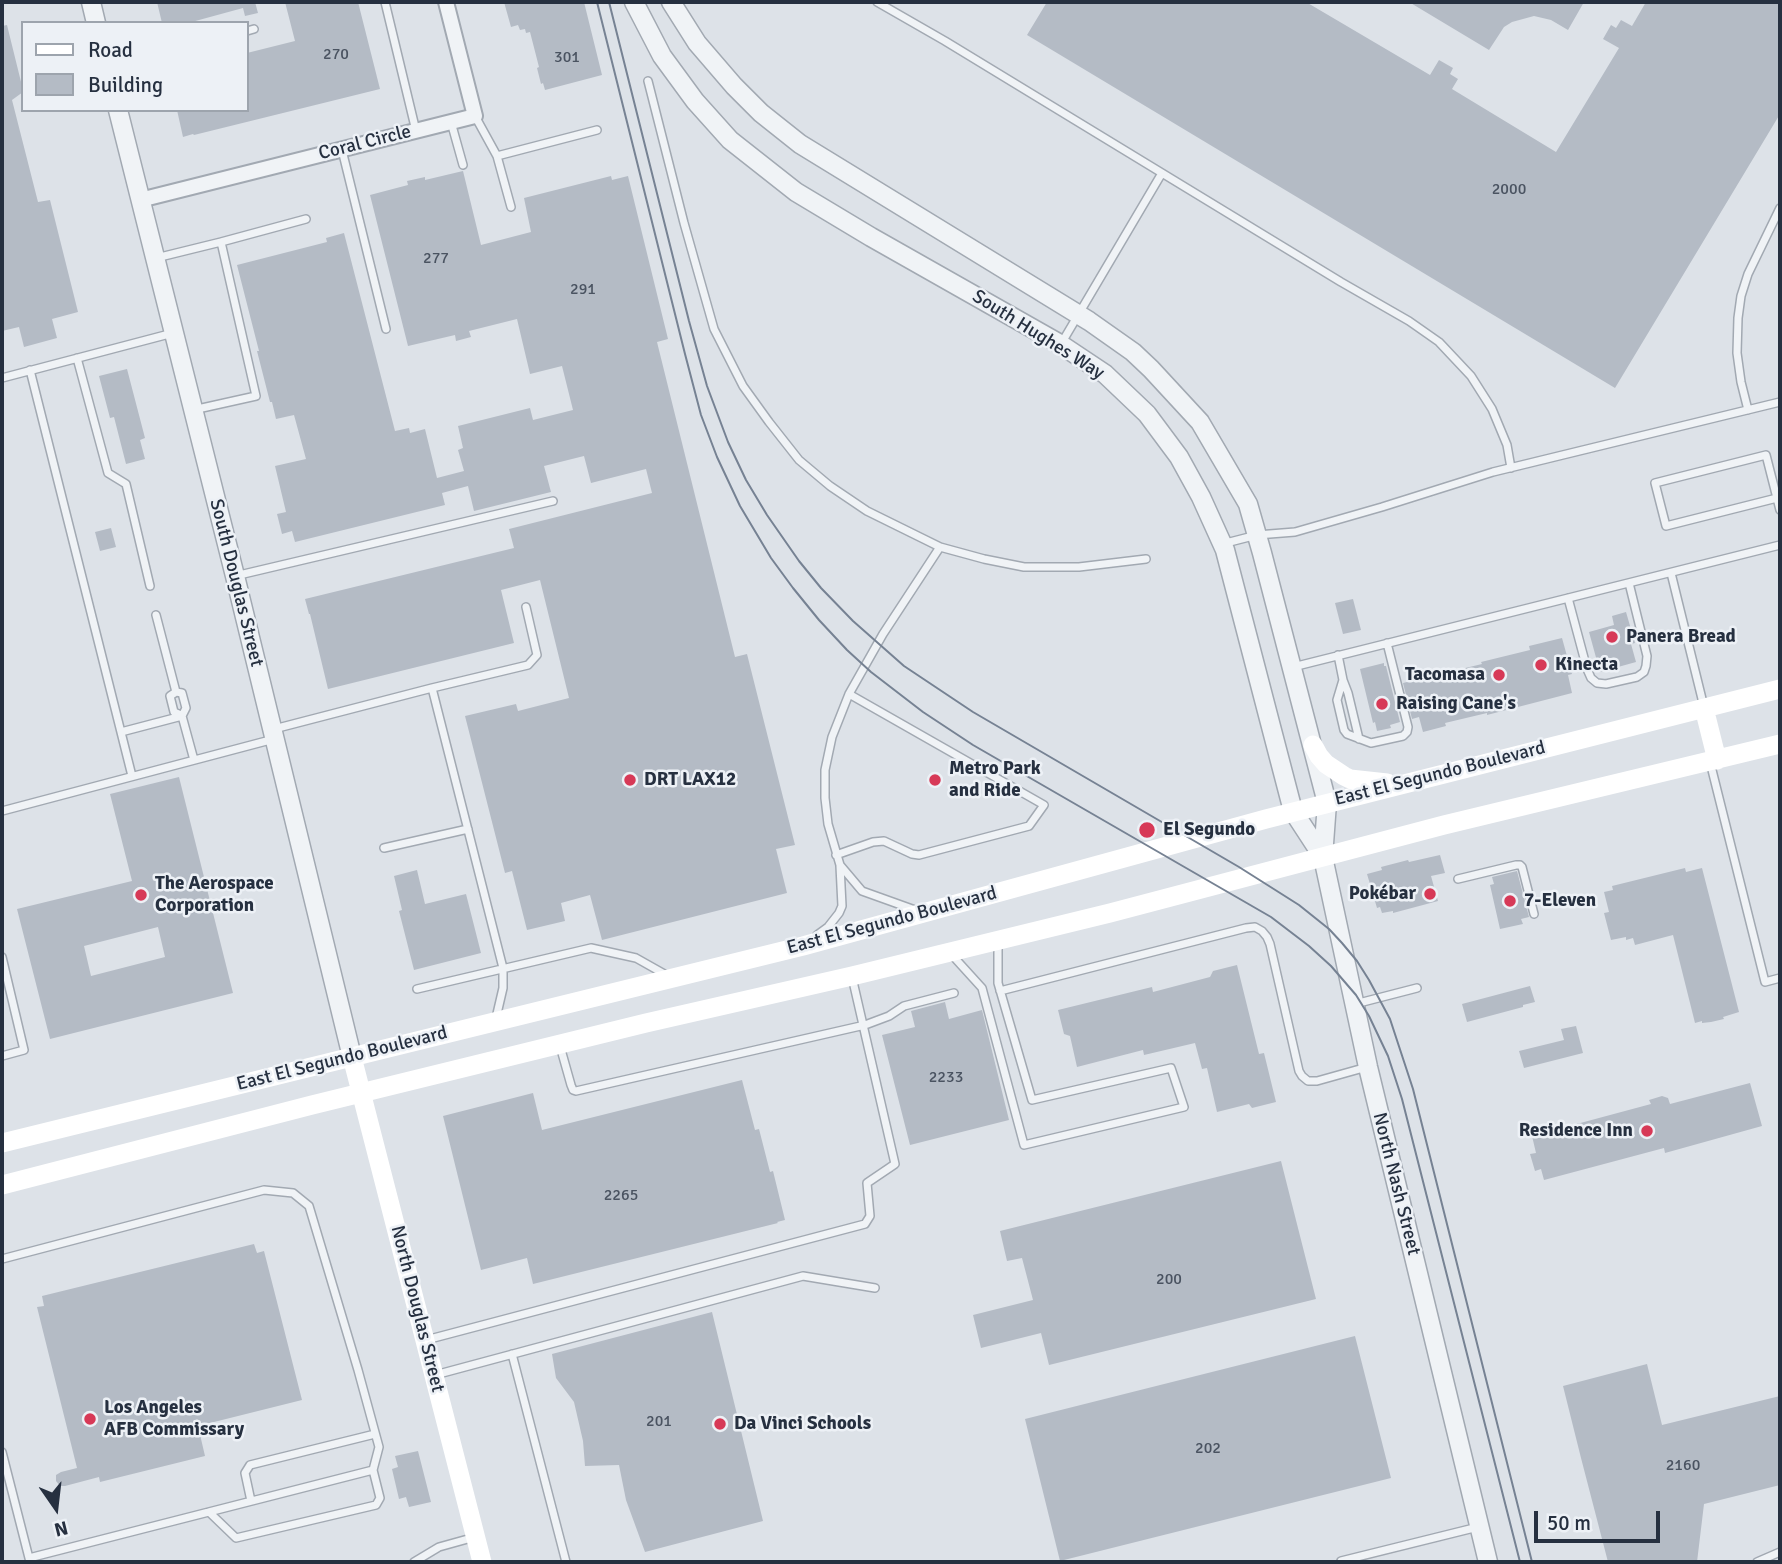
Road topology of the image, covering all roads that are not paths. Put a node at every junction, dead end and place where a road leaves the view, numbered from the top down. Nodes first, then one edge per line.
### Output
1 (91, 2) edge
2 (385, 2) edge
3 (446, 2) edge
4 (634, 2) edge
5 (671, 2) edge
6 (877, 2) edge
7 (96, 21) edge
8 (648, 81) dead end
9 (118, 112) edge
10 (475, 116) junction
11 (451, 122) junction
12 (597, 130) dead end
13 (416, 131) junction
14 (342, 149) junction
15 (497, 156) junction
16 (463, 165) dead end
17 (1162, 173) junction
18 (140, 200) junction
19 (511, 206) dead end
20 (1780, 208) edge
21 (306, 219) dead end
22 (220, 242) junction
23 (155, 258) junction
24 (1078, 314) junction
25 (386, 328) dead end
26 (173, 333) junction
27 (1060, 344) junction
28 (77, 358) junction
29 (30, 370) junction
30 (2, 378) edge
31 (1780, 402) edge
32 (193, 410) junction
33 (1748, 410) junction
34 (1511, 468) junction
35 (1777, 498) junction
36 (553, 501) dead end
37 (1780, 510) edge
38 (1257, 535) junction
39 (1222, 544) junction
40 (1780, 545) edge
41 (940, 547) junction
42 (1146, 559) dead end
43 (1671, 573) junction
44 (234, 576) junction
45 (1629, 583) junction
46 (150, 586) dead end
47 (1568, 598) junction
48 (526, 607) dead end
49 (156, 615) dead end
50 (1387, 643) junction
51 (1338, 655) junction
52 (1293, 667) junction
53 (1343, 680) junction
54 (432, 688) junction
55 (1780, 689) edge
56 (176, 692) junction
57 (849, 694) junction
58 (1704, 708) junction
59 (182, 716) junction
60 (121, 732) junction
61 (273, 734) junction
62 (1359, 739) junction
63 (1780, 744) edge
64 (1313, 745) junction
65 (194, 760) junction
66 (1713, 761) junction
67 (132, 776) junction
68 (1399, 785) junction
69 (1327, 803) junction
70 (2, 811) edge
71 (1293, 811) junction
72 (468, 830) junction
73 (384, 849) dead end
74 (836, 855) junction
75 (1323, 857) junction
76 (840, 865) junction
77 (1458, 879) dead end
78 (922, 913) junction
79 (1534, 914) dead end
80 (998, 940) junction
81 (803, 946) junction
82 (948, 953) junction
83 (2, 957) edge
84 (503, 968) junction
85 (852, 976) junction
86 (673, 978) junction
87 (1780, 978) edge
88 (1417, 988) dead end
89 (417, 989) dead end
90 (1000, 991) junction
91 (954, 993) dead end
92 (1355, 1004) junction
93 (495, 1022) junction
94 (864, 1025) junction
95 (560, 1045) junction
96 (2, 1056) edge
97 (352, 1057) junction
98 (1368, 1067) junction
99 (362, 1094) junction
100 (2, 1143) edge
101 (2, 1185) edge
102 (2, 1259) edge
103 (875, 1288) dead end
104 (425, 1340) junction
105 (512, 1354) junction
106 (434, 1375) junction
107 (375, 1434) junction
108 (2, 1452) edge
109 (373, 1470) junction
110 (251, 1501) junction
111 (209, 1512) junction
112 (1479, 1527) junction
113 (476, 1537) junction
114 (1780, 1552) edge
115 (30, 1560) edge
116 (414, 1562) edge
117 (482, 1562) edge
118 (566, 1562) edge
119 (1341, 1562) edge
120 (1488, 1562) edge
121 (1757, 1562) edge

1 - 7 street
2 - 13 lane
3 - 10 street
4 - 27 street, South Hughes Way
5 - 24 street, South Hughes Way
6 - 17 lane
8 - 41 lane
9 - 18 street, South Douglas Street
10 - 11 street, Coral Circle
10 - 15 lane
11 - 13 street, Coral Circle
11 - 16 lane
12 - 15 lane
13 - 14 street, Coral Circle
14 - 18 street, Coral Circle
14 - 25 lane
15 - 19 lane
17 - 24 lane
17 - 34 lane
18 - 23 street, South Douglas Street
20 - 33 lane
21 - 22 lane
22 - 23 lane
22 - 32 lane
23 - 26 street, South Douglas Street
24 - 27 lane
24 - 38 street, South Hughes Way
26 - 28 lane
26 - 32 street, South Douglas Street
27 - 39 street, South Hughes Way
28 - 29 lane
28 - 46 lane
29 - 30 lane
29 - 60 lane
31 - 33 lane
32 - 44 street, South Douglas Street
33 - 34 lane
34 - 38 lane
35 - 35 lane
35 - 37 lane
36 - 44 lane
38 - 39 lane
38 - 52 street, South Hughes Way
39 - 71 street, South Hughes Way
40 - 43 lane
41 - 42 lane
41 - 57 lane
43 - 45 lane
43 - 58 lane
44 - 61 street, South Douglas Street
45 - 47 lane
45 - 47 lane
47 - 50 lane
48 - 54 lane
49 - 56 lane
50 - 51 lane
50 - 62 lane
51 - 52 lane
51 - 53 lane
52 - 64 street, South Hughes Way
53 - 62 lane
53 - 62 lane
54 - 61 lane
54 - 72 lane
55 - 58 main road, East El Segundo Boulevard
56 - 59 lane
56 - 59 lane
57 - 74 lane
57 - 74 lane
58 - 66 main road
58 - 68 main road, East El Segundo Boulevard
59 - 60 lane
59 - 65 lane
60 - 67 lane
61 - 65 lane
61 - 97 street, South Douglas Street
63 - 66 main road, East El Segundo Boulevard
64 - 68 main road
64 - 69 street, South Hughes Way
65 - 67 lane
66 - 75 main road, East El Segundo Boulevard
66 - 87 lane
67 - 70 lane
68 - 69 main road, East El Segundo Boulevard
69 - 71 main road, East El Segundo Boulevard
69 - 75 street, North Nash Street
71 - 75 street, South Hughes Way
71 - 78 main road, East El Segundo Boulevard
72 - 73 lane
72 - 84 lane
74 - 76 lane
75 - 80 main road, East El Segundo Boulevard
75 - 92 street, North Nash Street
76 - 78 lane
76 - 81 lane
77 - 79 lane
78 - 81 main road, East El Segundo Boulevard
80 - 82 main road, East El Segundo Boulevard
80 - 90 lane
81 - 86 main road, East El Segundo Boulevard
82 - 85 main road, East El Segundo Boulevard
82 - 90 lane
83 - 96 lane
84 - 86 lane
84 - 89 lane
84 - 93 lane
85 - 94 lane
85 - 95 main road, East El Segundo Boulevard
86 - 93 main road, East El Segundo Boulevard
88 - 92 lane
90 - 98 lane
91 - 94 lane
92 - 98 street, North Nash Street
93 - 97 main road, East El Segundo Boulevard
94 - 95 lane
94 - 104 lane
95 - 99 main road, East El Segundo Boulevard
97 - 99 main road, North Douglas Street
97 - 100 main road, East El Segundo Boulevard
98 - 112 street, North Nash Street
99 - 101 main road, East El Segundo Boulevard
99 - 104 main road, North Douglas Street
102 - 107 lane
103 - 105 lane
104 - 106 main road, North Douglas Street
105 - 106 lane
105 - 118 lane
106 - 113 main road, North Douglas Street
107 - 109 lane
107 - 110 lane
108 - 115 lane
109 - 110 lane
109 - 111 lane
110 - 111 lane
111 - 115 lane
112 - 119 lane
112 - 120 street, North Nash Street
113 - 116 lane
113 - 117 main road, North Douglas Street
114 - 121 lane

